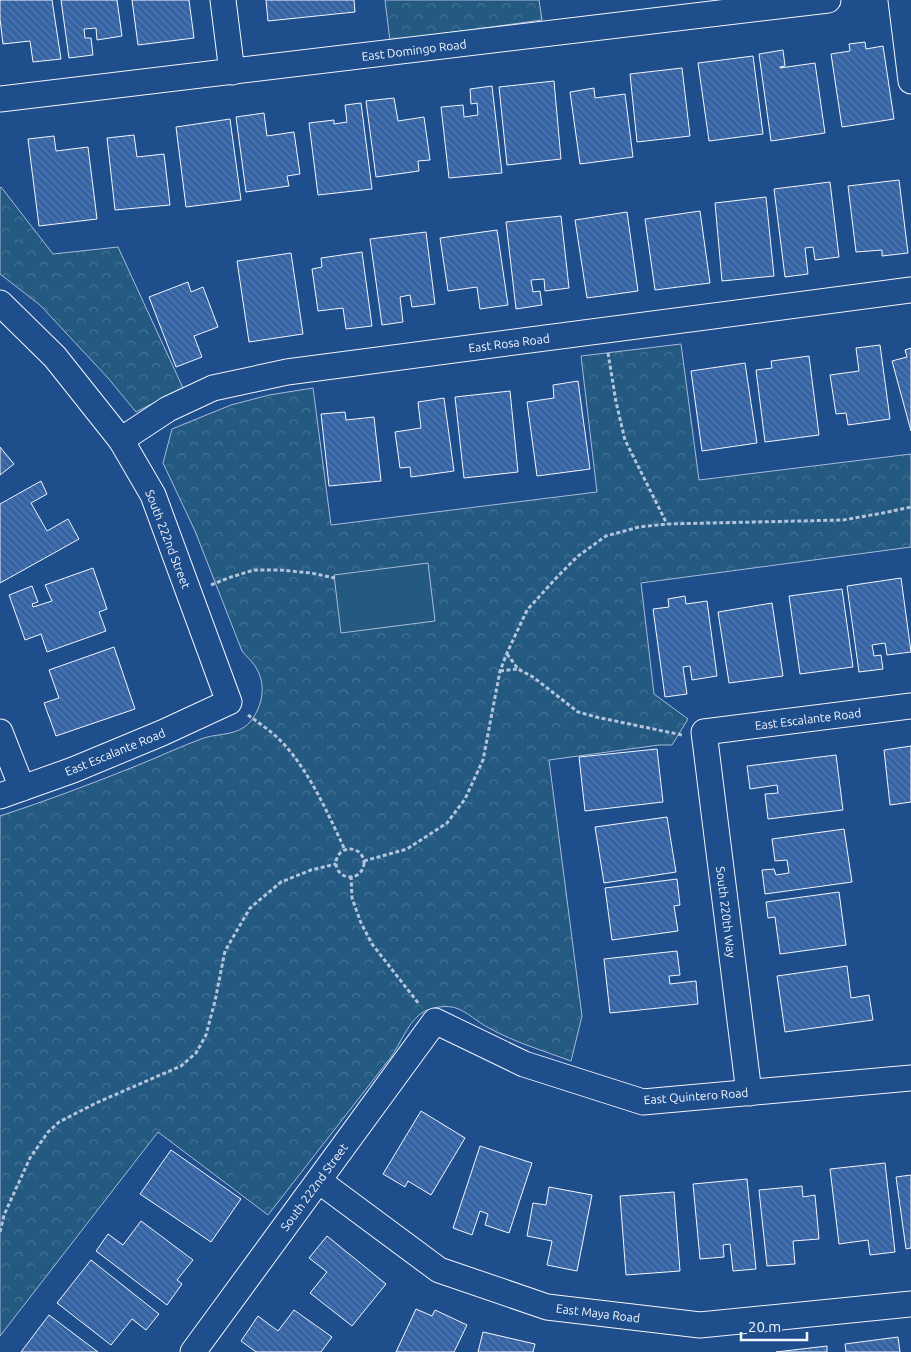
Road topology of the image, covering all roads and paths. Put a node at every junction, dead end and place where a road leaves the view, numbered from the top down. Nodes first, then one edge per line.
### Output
1 (223, 0) edge
2 (828, 0) edge
3 (901, 0) edge
4 (232, 72) junction
5 (911, 81) edge
6 (0, 99) edge
7 (911, 290) edge
8 (0, 303) edge
9 (604, 330) junction
10 (121, 440) junction
11 (911, 507) edge
12 (667, 524) junction
13 (335, 578) dead end
14 (189, 593) junction
15 (507, 654) junction
16 (518, 669) junction
17 (500, 671) junction
18 (229, 702) junction
19 (911, 706) edge
20 (0, 732) edge
21 (704, 732) junction
22 (11, 792) edge
23 (345, 850) junction
24 (364, 861) junction
25 (336, 864) junction
26 (351, 876) junction
27 (435, 1021) junction
28 (911, 1078) edge
29 (749, 1092) junction
30 (319, 1181) junction
31 (0, 1232) edge
32 (911, 1304) edge
33 (194, 1352) edge

1 - 4 street
2 - 4 street, East Domingo Road
3 - 5 street
4 - 6 street, East Domingo Road
7 - 9 street, East Rosa Road
8 - 10 street, South 222nd Street
9 - 10 street, East Rosa Road
9 - 12 path
10 - 14 street, South 222nd Street
11 - 12 path
12 - 15 path
13 - 14 path
14 - 18 street, South 222nd Street
15 - 16 path
15 - 17 path
16 - 17 path
16 - 21 path
17 - 24 path
18 - 22 street, East Escalante Road
18 - 23 path
19 - 21 street, East Escalante Road
20 - 22 street
21 - 29 street, South 220th Way
23 - 24 path
23 - 25 path
24 - 26 path
25 - 26 path
25 - 31 path
26 - 27 path
27 - 29 street, East Quintero Road
27 - 30 street, South 222nd Street
28 - 29 street, East Quintero Road
30 - 32 street, East Maya Road
30 - 33 street, South 222nd Street

